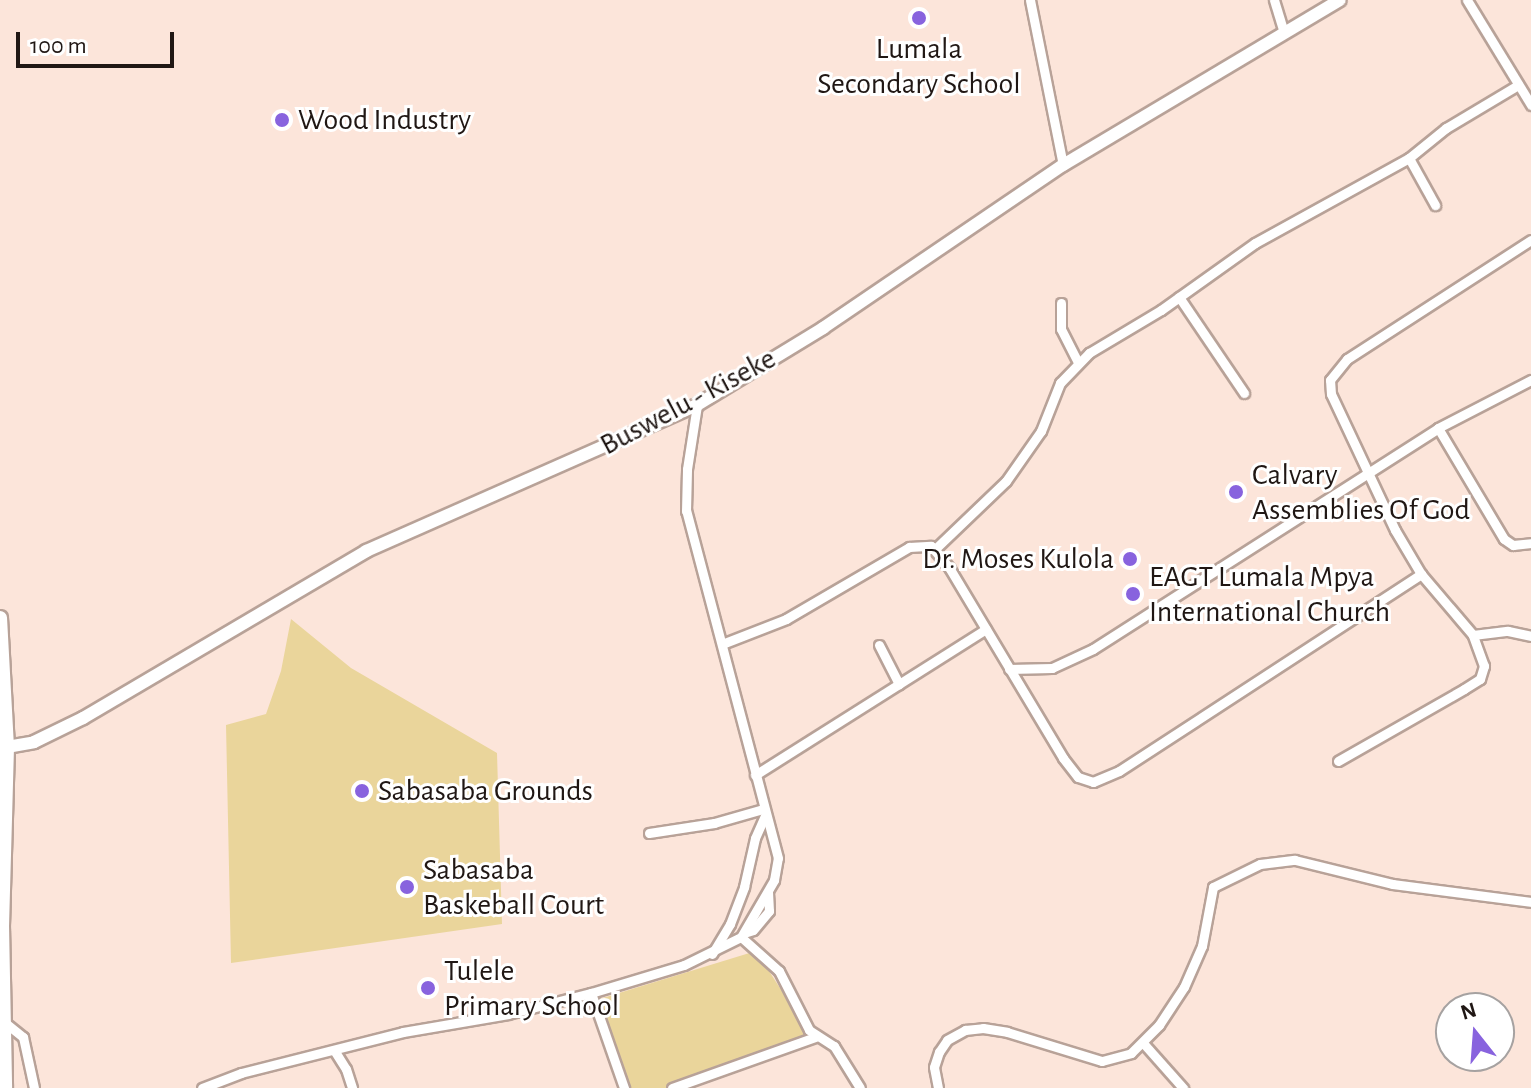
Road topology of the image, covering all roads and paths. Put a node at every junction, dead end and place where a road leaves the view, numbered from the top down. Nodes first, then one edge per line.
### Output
1 (1030, 0) edge
2 (1274, 0) edge
3 (1340, 0) edge
4 (1467, 0) edge
5 (1284, 32) junction
6 (1518, 85) junction
7 (1531, 105) edge
8 (1409, 158) junction
9 (1063, 165) junction
10 (1435, 205) dead end
11 (1531, 240) edge
12 (1179, 297) junction
13 (1061, 303) dead end
14 (1078, 362) junction
15 (1531, 380) edge
16 (1244, 393) dead end
17 (697, 405) junction
18 (1438, 428) junction
19 (1371, 474) junction
20 (1531, 543) edge
21 (935, 549) junction
22 (1421, 574) junction
23 (0, 618) edge
24 (986, 629) junction
25 (1473, 635) junction
26 (1531, 636) edge
27 (722, 644) junction
28 (879, 645) dead end
29 (1009, 669) junction
30 (899, 684) junction
31 (7, 747) junction
32 (1338, 761) dead end
33 (755, 775) junction
34 (764, 812) junction
35 (649, 833) dead end
36 (1531, 902) edge
37 (743, 935) junction
38 (710, 956) junction
39 (591, 993) junction
40 (3, 1021) junction
41 (815, 1037) junction
42 (1144, 1044) junction
43 (334, 1050) junction
44 (5, 1088) edge
45 (34, 1088) edge
46 (202, 1088) edge
47 (352, 1088) edge
48 (624, 1088) edge
49 (672, 1088) edge
50 (860, 1088) edge
51 (938, 1088) edge
52 (1183, 1088) edge

1 - 9 street
2 - 5 street
3 - 5 main road, Buswelu - Kiseke
4 - 6 street
5 - 9 main road, Buswelu - Kiseke
6 - 7 street
6 - 8 street
8 - 10 street
8 - 12 street
9 - 17 main road, Buswelu - Kiseke
11 - 19 street
12 - 14 street
12 - 16 street
13 - 14 street
14 - 21 street
15 - 18 street
17 - 27 street
17 - 31 main road, Buswelu - Kiseke
18 - 19 street
18 - 20 street
19 - 22 street
19 - 29 street
21 - 24 street
21 - 27 street
22 - 25 street
22 - 29 street
23 - 31 main road
24 - 29 street
24 - 30 street
25 - 26 street
25 - 32 street
27 - 33 street
28 - 30 street
30 - 33 street
31 - 40 main road
33 - 34 street
34 - 35 street
34 - 37 street
34 - 38 street
36 - 42 street
37 - 38 street
37 - 41 street
38 - 39 street
39 - 43 street
39 - 48 street
40 - 44 main road
40 - 45 street
41 - 49 street
41 - 50 street
42 - 51 street
42 - 52 street
43 - 46 street
43 - 47 street

